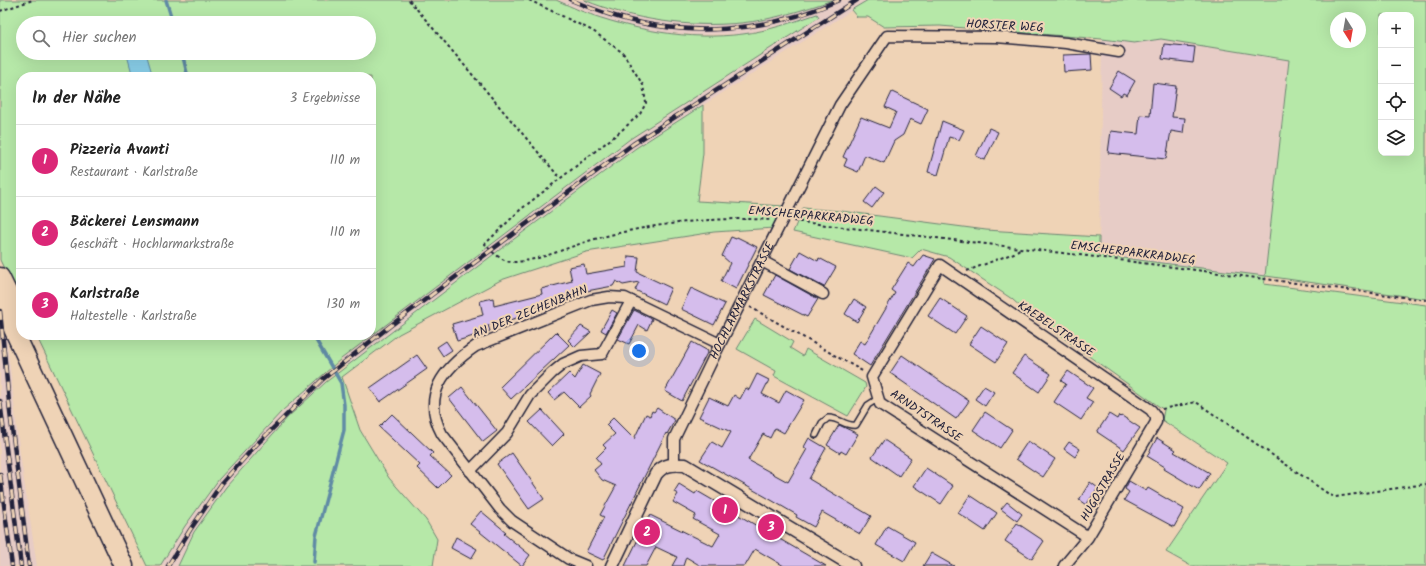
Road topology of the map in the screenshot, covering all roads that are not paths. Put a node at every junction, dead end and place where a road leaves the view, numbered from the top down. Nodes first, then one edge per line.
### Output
1 (887, 36) joint
2 (1120, 52) dead end
3 (762, 262) junction
4 (0, 277) edge
5 (823, 294) dead end
6 (0, 301) edge
7 (631, 301) junction
8 (16, 310) edge
9 (16, 328) edge
10 (23, 340) edge
11 (29, 340) edge
12 (720, 344) junction
13 (31, 353) junction
14 (872, 377) joint
15 (879, 398) junction
16 (1155, 416) joint
17 (816, 435) dead end
18 (674, 464) junction
19 (470, 471) junction
20 (1088, 537) junction
21 (124, 566) edge
22 (135, 566) edge
23 (586, 566) edge
24 (612, 566) edge
25 (853, 566) edge
26 (1064, 566) edge

1 - 2 street, HORSTER WEG
1 - 3 street, HOCHLARMARKSTRASSE
3 - 5 street
3 - 12 street, HOCHLARMARKSTRASSE
4 - 8 highway
6 - 9 highway
7 - 12 street, AN DER ZECHENBAHN
7 - 19 street
7 - 19 street, AN DER ZECHENBAHN
10 - 13 highway
11 - 13 highway
12 - 18 street, HOCHLARMARKSTRASSE
13 - 21 highway
13 - 22 highway
14 - 15 street, ARNDTSTRASSE
14 - 16 street, KAEBELSTRASSE
15 - 17 lane
15 - 20 street, ARNDTSTRASSE
16 - 20 street, HUGOSTRASSE
18 - 24 street
18 - 25 street
19 - 23 street, AN DER ZECHENBAHN
20 - 26 street, HUGOSTRASSE

